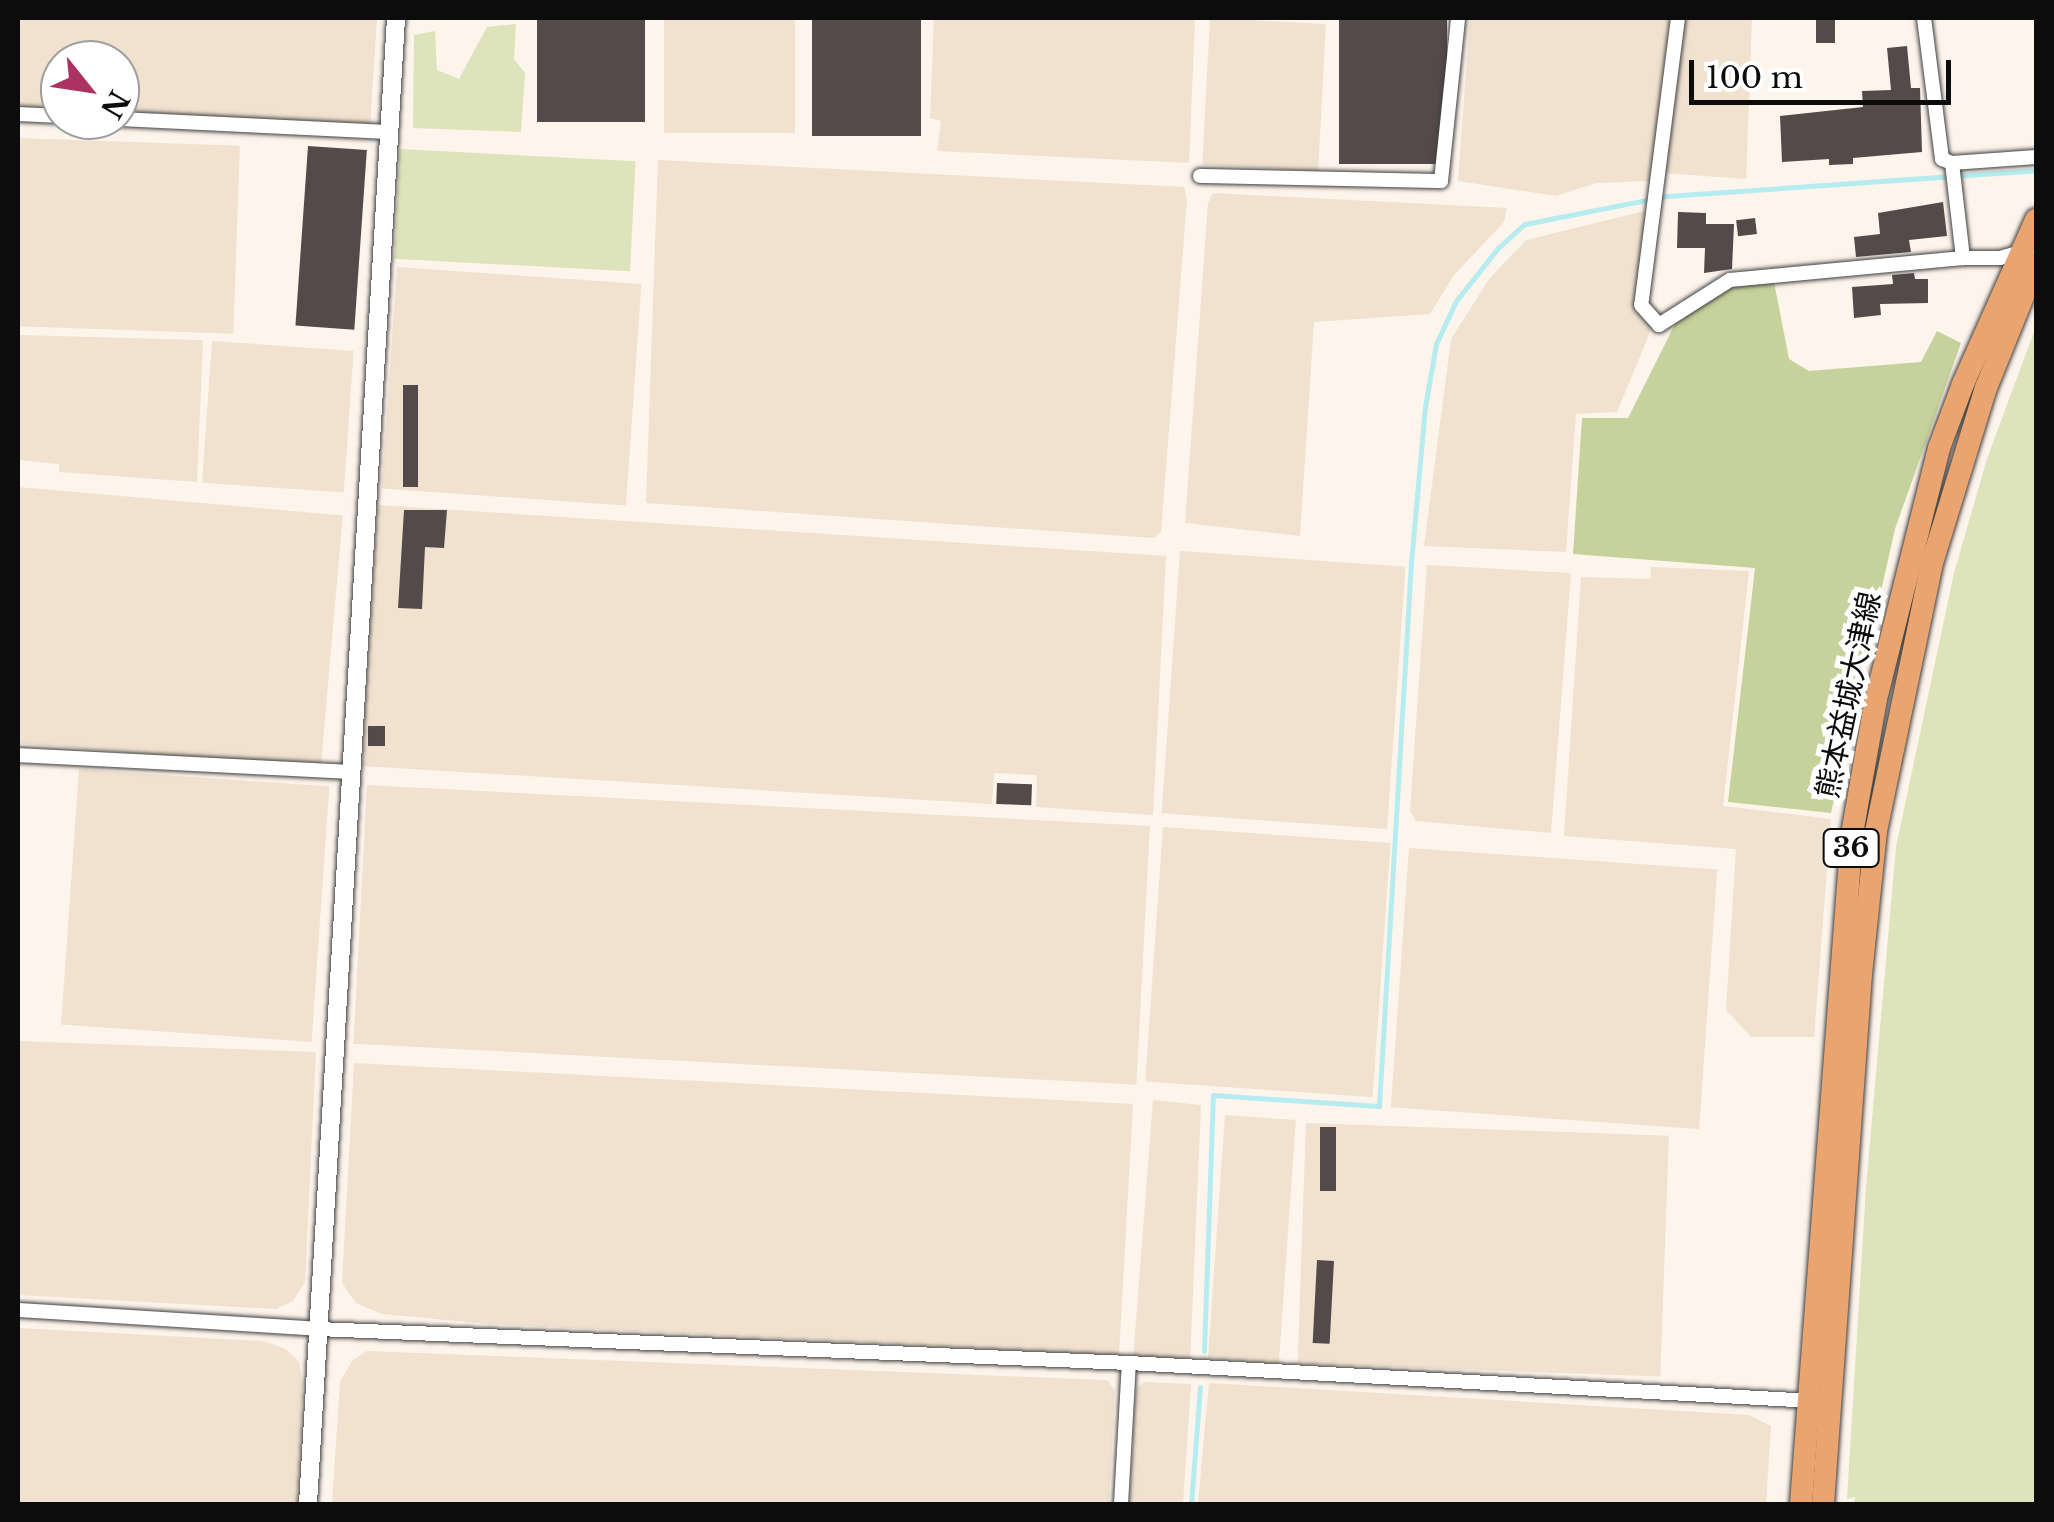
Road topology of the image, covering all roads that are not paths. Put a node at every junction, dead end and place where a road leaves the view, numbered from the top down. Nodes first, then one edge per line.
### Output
1 (396, 18) edge
2 (1458, 18) edge
3 (1678, 18) edge
4 (1924, 18) edge
5 (140, 120) edge
6 (388, 132) junction
7 (2036, 157) edge
8 (1953, 172) junction
9 (1200, 176) dead end
10 (2036, 220) edge
11 (2031, 255) edge
12 (1963, 258) junction
13 (18, 755) edge
14 (350, 772) junction
15 (18, 1310) edge
16 (318, 1329) junction
17 (1129, 1363) junction
18 (1819, 1401) junction
19 (308, 1504) edge
20 (1121, 1504) edge
21 (1801, 1504) edge
22 (1822, 1504) edge

1 - 6 street
2 - 9 street
3 - 12 street
4 - 8 street
5 - 6 street
6 - 14 street
7 - 8 street
8 - 12 street
10 - 11 main road, 熊本益城大津線 / 36
11 - 12 street
11 - 18 main road, 熊本益城大津線 / 36
13 - 14 street
14 - 16 street
15 - 16 street
16 - 17 street
16 - 19 street
17 - 18 street
17 - 20 street
18 - 21 main road, 熊本益城大津線 / 36
18 - 22 main road, 熊本益城大津線 / 36

